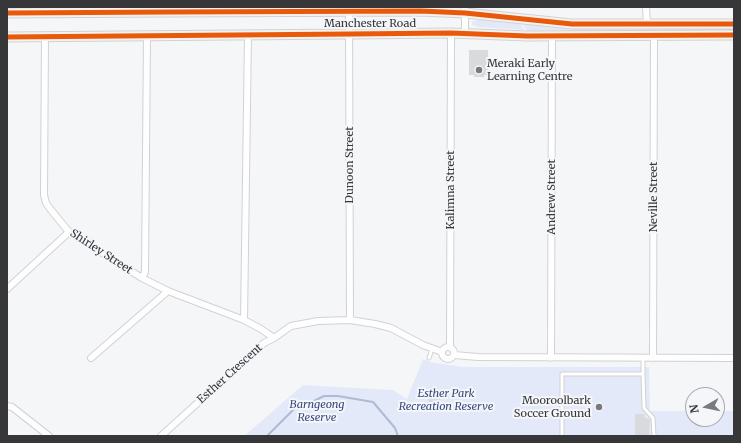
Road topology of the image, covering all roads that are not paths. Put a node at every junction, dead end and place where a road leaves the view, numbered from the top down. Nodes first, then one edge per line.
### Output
1 (646, 7) edge
2 (168, 9) edge
3 (465, 10) edge
4 (349, 11) junction
5 (7, 13) edge
6 (734, 24) edge
7 (647, 25) junction
8 (451, 33) junction
9 (248, 34) junction
10 (350, 34) junction
11 (465, 34) junction
12 (734, 34) edge
13 (147, 35) junction
14 (552, 35) junction
15 (654, 35) junction
16 (45, 36) junction
17 (7, 37) edge
18 (69, 232) junction
19 (142, 278) junction
20 (7, 289) edge
21 (168, 291) junction
22 (244, 320) junction
23 (350, 320) junction
24 (274, 338) junction
25 (450, 347) junction
26 (432, 349) junction
27 (442, 352) junction
28 (454, 355) junction
29 (91, 358) dead end
30 (429, 358) dead end
31 (551, 358) junction
32 (643, 358) junction
33 (653, 358) junction
34 (734, 358) edge
35 (643, 374) junction
36 (7, 406) edge
37 (49, 436) edge
38 (161, 436) edge
39 (562, 436) edge
40 (654, 436) edge

1 - 7 street
2 - 4 main road, Manchester Road
2 - 5 main road, Manchester Road
3 - 4 main road, Manchester Road
3 - 7 main road, Manchester Road
3 - 11 street
4 - 10 street, Dunoon Street
6 - 7 main road, Manchester Road
8 - 10 main road, Manchester Road
8 - 11 main road, Manchester Road
8 - 25 street, Kalimna Street
9 - 10 main road, Manchester Road
9 - 13 main road, Manchester Road
9 - 22 street
10 - 23 street, Dunoon Street
11 - 14 main road, Manchester Road
12 - 15 main road, Manchester Road
13 - 16 main road, Manchester Road
13 - 19 street
14 - 15 main road, Manchester Road
14 - 31 street, Andrew Street
15 - 33 street, Neville Street
16 - 17 main road, Manchester Road
16 - 18 street, Shirley Street
18 - 19 street, Shirley Street
18 - 20 street
19 - 21 street, Shirley Street
21 - 22 street, Shirley Street
21 - 29 street
22 - 24 street, Shirley Street
23 - 24 street, Esther Crescent
23 - 26 street, Esther Crescent
24 - 38 street, Esther Crescent
25 - 27 street
25 - 28 street
26 - 27 street, Esther Crescent
26 - 30 lane
27 - 28 street
28 - 31 street
31 - 32 street
32 - 33 street
32 - 35 lane
33 - 34 street
35 - 39 lane
35 - 40 lane
36 - 37 street

